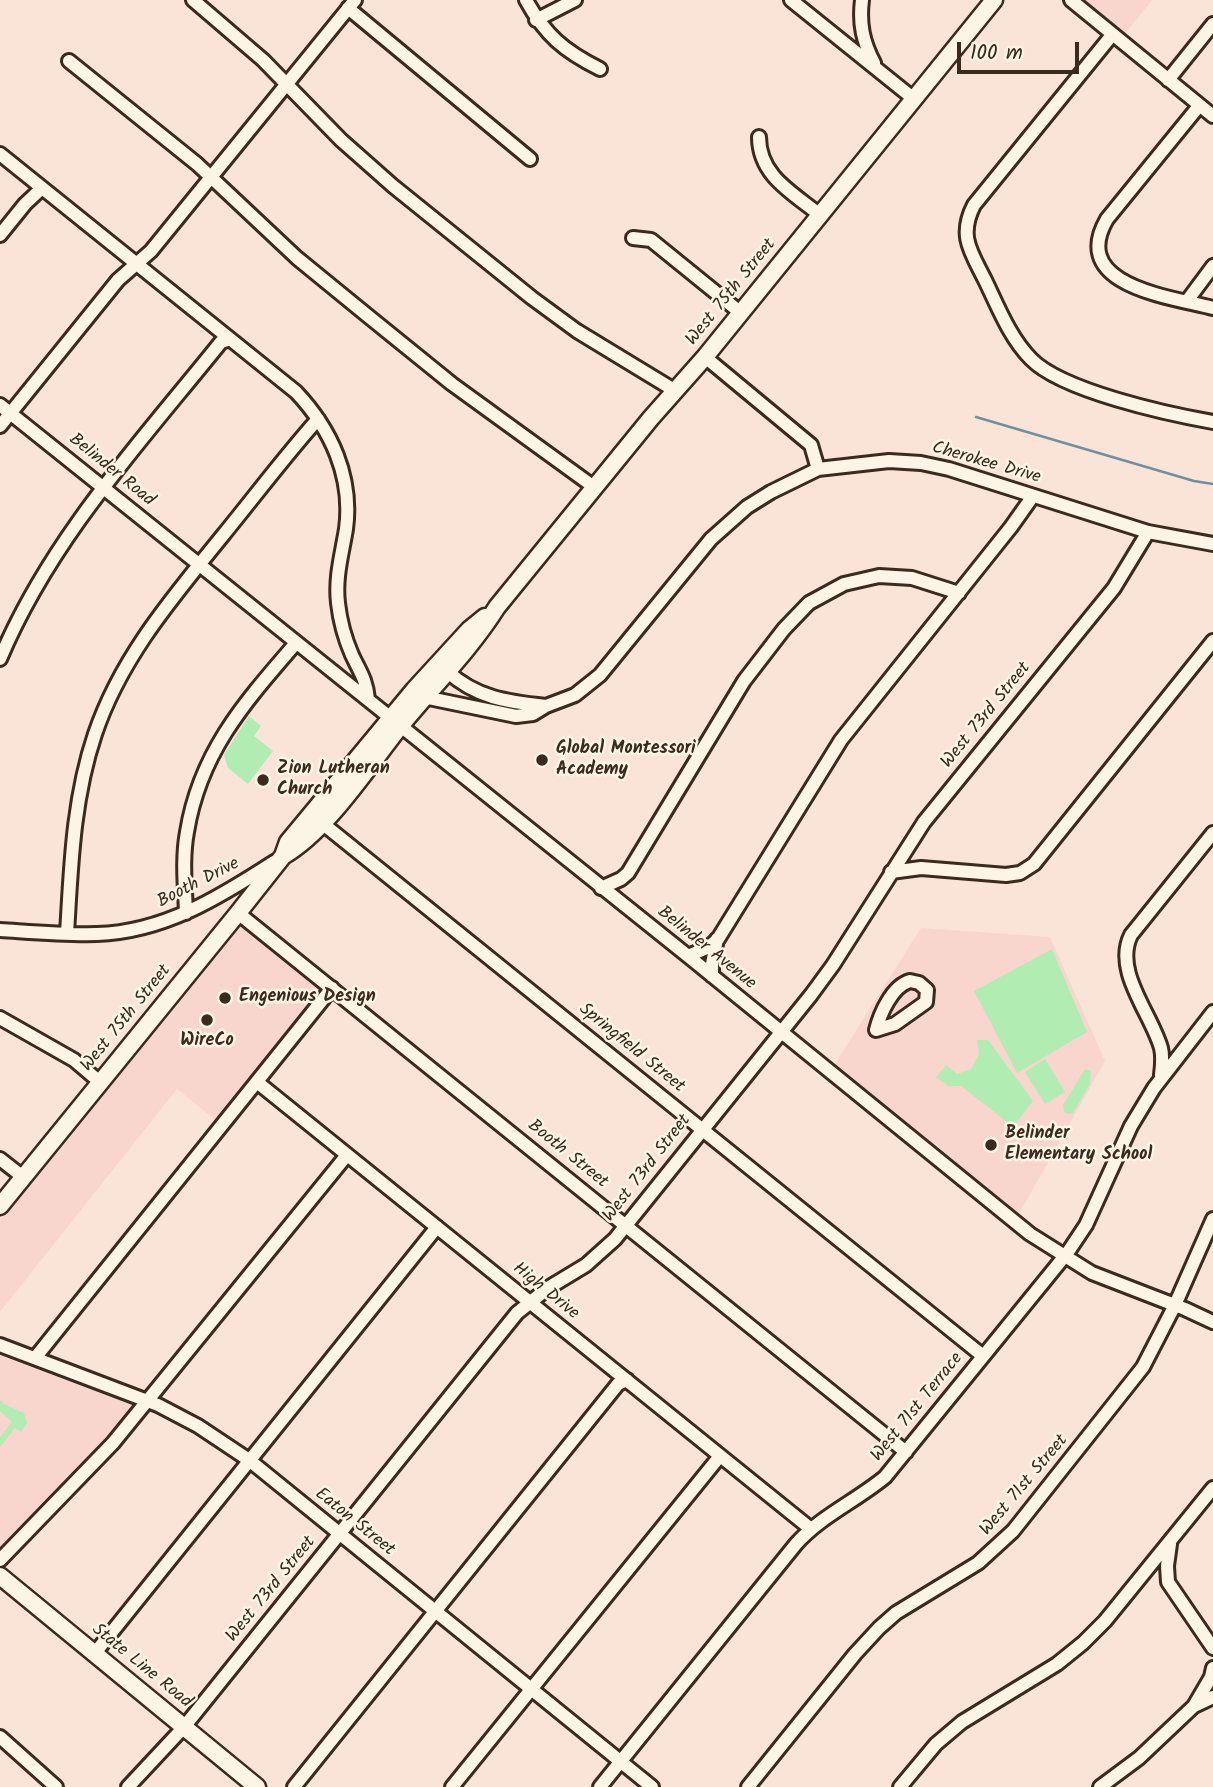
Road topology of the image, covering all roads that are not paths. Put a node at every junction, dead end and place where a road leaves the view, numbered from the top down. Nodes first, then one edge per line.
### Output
1 (193, 0) edge
2 (526, 0) edge
3 (575, 0) edge
4 (791, 0) edge
5 (862, 0) edge
6 (995, 0) edge
7 (1071, 0) edge
8 (352, 4) edge
9 (536, 20) junction
10 (1213, 24) edge
11 (861, 30) junction
12 (1112, 35) junction
13 (838, 37) junction
14 (69, 61) dead end
15 (876, 68) junction
16 (600, 69) dead end
17 (1168, 80) junction
18 (288, 83) junction
19 (914, 99) junction
20 (1199, 106) junction
21 (1213, 116) edge
22 (759, 137) dead end
23 (0, 154) edge
24 (530, 159) dead end
25 (211, 177) junction
26 (42, 188) junction
27 (820, 215) junction
28 (0, 235) edge
29 (633, 238) dead end
30 (136, 264) junction
31 (1213, 266) edge
32 (1187, 301) junction
33 (1213, 307) edge
34 (741, 313) junction
35 (230, 339) junction
36 (705, 357) junction
37 (674, 390) junction
38 (5, 409) edge
39 (318, 419) junction
40 (1213, 422) edge
41 (0, 426) edge
42 (818, 469) junction
43 (594, 487) junction
44 (103, 488) junction
45 (1032, 496) junction
46 (1148, 532) junction
47 (1213, 544) edge
48 (199, 565) junction
49 (959, 593) junction
50 (497, 607) junction
51 (1213, 641) edge
52 (296, 643) junction
53 (0, 659) edge
54 (447, 671) junction
55 (424, 697) junction
56 (368, 699) junction
57 (546, 706) junction
58 (396, 722) junction
59 (322, 822) junction
60 (1213, 833) edge
61 (283, 856) junction
62 (891, 872) junction
63 (628, 873) junction
64 (601, 888) junction
65 (625, 907) junction
66 (186, 913) junction
67 (239, 913) junction
68 (0, 930) edge
69 (67, 934) junction
70 (718, 939) junction
71 (688, 956) junction
72 (712, 976) junction
73 (332, 988) junction
74 (1213, 1012) edge
75 (0, 1018) edge
76 (876, 1030) joint
77 (780, 1033) junction
78 (1161, 1047) junction
79 (1180, 1051) junction
80 (1161, 1076) junction
81 (257, 1082) junction
82 (101, 1083) junction
83 (702, 1129) junction
84 (346, 1155) junction
85 (0, 1159) edge
86 (23, 1177) junction
87 (0, 1206) edge
88 (1213, 1219) edge
89 (625, 1225) junction
90 (437, 1227) junction
91 (1064, 1257) junction
92 (530, 1302) junction
93 (1175, 1305) junction
94 (1213, 1322) edge
95 (0, 1345) edge
96 (983, 1356) junction
97 (35, 1358) junction
98 (627, 1380) junction
99 (148, 1401) junction
100 (906, 1452) junction
101 (720, 1456) junction
102 (248, 1460) junction
103 (1213, 1488) edge
104 (811, 1529) junction
105 (340, 1534) junction
106 (1170, 1543) junction
107 (0, 1560) edge
108 (1143, 1575) junction
109 (0, 1576) edge
110 (1168, 1583) junction
111 (435, 1611) junction
112 (1213, 1648) edge
113 (95, 1654) junction
114 (1213, 1668) edge
115 (530, 1690) junction
116 (1213, 1698) edge
117 (1194, 1706) junction
118 (184, 1727) junction
119 (0, 1737) edge
120 (621, 1762) junction
121 (56, 1787) edge
122 (128, 1787) edge
123 (257, 1787) edge
124 (294, 1787) edge
125 (452, 1787) edge
126 (600, 1787) edge
127 (652, 1787) edge
128 (748, 1787) edge
129 (900, 1787) edge
130 (1100, 1787) edge

1 - 18 street
2 - 9 street
3 - 9 street
4 - 13 street
5 - 11 street
6 - 19 main road, West 75th Street
7 - 12 street
8 - 18 street
8 - 24 street
9 - 16 street
10 - 17 street
11 - 13 street
11 - 15 street
12 - 17 street
12 - 40 street
13 - 15 street
14 - 25 street
15 - 19 street
17 - 20 street
18 - 25 street
18 - 37 street
19 - 27 main road, West 75th Street
20 - 21 street
20 - 32 street
22 - 27 street
23 - 26 street
25 - 30 street
25 - 43 street
26 - 28 street
26 - 30 street
27 - 34 main road, West 75th Street
29 - 34 street
30 - 35 street
30 - 38 street
31 - 32 street
32 - 33 street
34 - 36 main road, West 75th Street
35 - 39 street
35 - 44 street
36 - 37 main road, West 75th Street
36 - 42 street
37 - 43 main road, West 75th Street
38 - 41 street
38 - 44 street, Belinder Road
39 - 48 street
39 - 56 street
42 - 45 street, Cherokee Drive
42 - 57 street, Cherokee Drive
43 - 50 main road, West 75th Street
44 - 48 street, Belinder Road
44 - 53 street
45 - 46 street, Cherokee Drive
45 - 49 street
46 - 47 street, Cherokee Drive
46 - 62 street, West 73rd Street
48 - 52 street, Belinder Avenue
48 - 69 street
49 - 63 street
49 - 70 street
50 - 54 main road, West 75th Street
50 - 58 main road, West 75th Street
51 - 62 street
52 - 56 street, Belinder Avenue
52 - 66 street
54 - 55 main road, West 75th Street
54 - 57 street, Cherokee Drive
55 - 57 street, Cherokee Drive
55 - 58 main road, West 75th Street
56 - 58 street, Belinder Avenue
58 - 59 main road, West 75th Street
58 - 61 main road, West 75th Street
58 - 64 street, Belinder Avenue
59 - 61 main road, West 75th Street
59 - 83 street, Springfield Street
60 - 78 street
61 - 66 street, Booth Drive
61 - 67 main road, West 75th Street
62 - 77 street, West 73rd Street
63 - 64 street
63 - 65 street
64 - 65 street, Belinder Avenue
65 - 71 street, Belinder Avenue
66 - 69 street, Booth Drive
67 - 73 street, Booth Street
67 - 82 main road, West 75th Street
68 - 69 street, Booth Drive
70 - 71 street
70 - 72 street
71 - 72 street, Belinder Avenue
72 - 77 street, Belinder Avenue
73 - 81 street
73 - 89 street, Booth Street
74 - 79 street, West 71st Terrace
75 - 82 street
76 - 76 street
77 - 83 street, West 73rd Street
77 - 91 street, Belinder Avenue
78 - 79 street
78 - 80 street
79 - 80 street, West 71st Terrace
80 - 91 street, West 71st Terrace
81 - 84 street, High Drive
81 - 97 street
82 - 86 main road, West 75th Street
83 - 89 street, West 73rd Street
83 - 96 street, Springfield Street
84 - 90 street, High Drive
84 - 99 street
85 - 86 street
86 - 87 main road, West 75th Street
88 - 93 street, West 71st Street
89 - 92 street, West 73rd Street
89 - 100 street, Booth Street
90 - 92 street, High Drive
90 - 102 street
91 - 93 street, Belinder Avenue
91 - 96 street, West 71st Terrace
92 - 98 street, High Drive
92 - 105 street, West 73rd Street
93 - 94 street, Belinder Avenue
93 - 128 street, West 71st Street
95 - 97 street, Eaton Street
96 - 100 street, West 71st Terrace
97 - 99 street, Eaton Street
98 - 101 street, High Drive
98 - 111 street
99 - 102 street, Eaton Street
99 - 107 street
100 - 104 street, West 71st Terrace
101 - 104 street, High Drive
101 - 115 street
102 - 105 street, Eaton Street
102 - 113 street
103 - 106 street
104 - 120 street, West 71st Terrace
105 - 111 street, Eaton Street
105 - 118 street, West 73rd Street
106 - 108 street
106 - 110 street
108 - 110 street
108 - 129 street
109 - 113 main road, State Line Road
110 - 112 street
111 - 115 street, Eaton Street
111 - 124 street
113 - 118 main road, State Line Road
114 - 117 street
115 - 120 street, Eaton Street
115 - 125 street
116 - 117 street
117 - 130 street
118 - 122 street, West 73rd Street
118 - 123 main road, State Line Road
119 - 121 street
120 - 126 street, West 71st Terrace
120 - 127 street, Eaton Street

